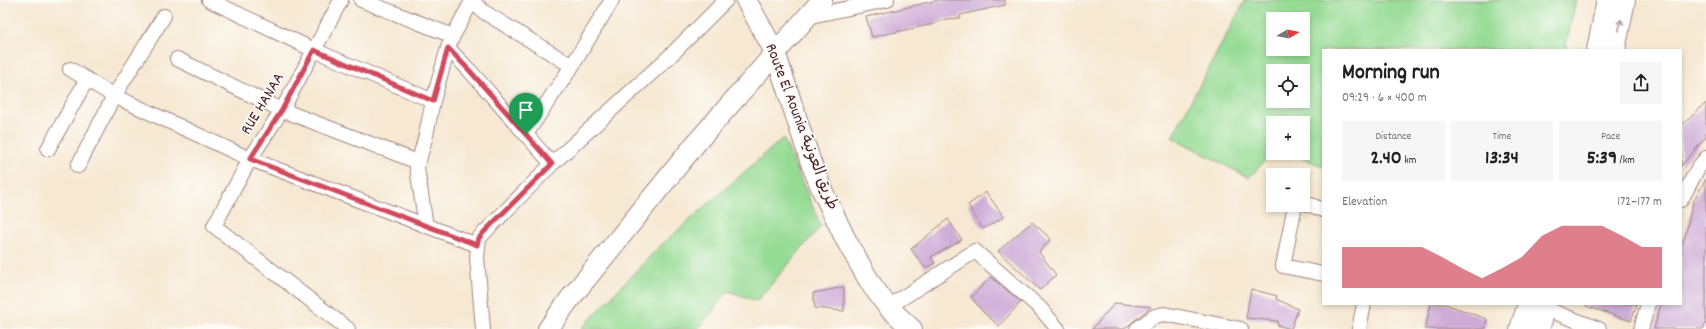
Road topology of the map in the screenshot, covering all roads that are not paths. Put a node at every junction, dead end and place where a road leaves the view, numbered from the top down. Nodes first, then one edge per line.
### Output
1 (208, 0) edge
2 (341, 0) edge
3 (362, 0) edge
4 (473, 0) edge
5 (612, 0) edge
6 (726, 0) edge
7 (746, 0) edge
8 (822, 0) edge
9 (887, 0) edge
10 (1607, 0) edge
11 (1625, 0) edge
12 (164, 16) dead end
13 (806, 17) junction
14 (450, 42) junction
15 (1597, 49) edge
16 (1615, 49) edge
17 (314, 50) junction
18 (776, 52) junction
19 (177, 59) dead end
20 (572, 66) junction
21 (70, 69) dead end
22 (87, 79) junction
23 (114, 96) junction
24 (433, 101) junction
25 (282, 110) junction
26 (526, 134) junction
27 (48, 149) dead end
28 (1706, 158) edge
29 (250, 159) junction
30 (418, 162) junction
31 (552, 164) junction
32 (78, 166) dead end
33 (1682, 198) edge
34 (1310, 205) edge
35 (1322, 210) edge
36 (1294, 212) edge
37 (426, 226) junction
38 (477, 245) junction
39 (1322, 274) edge
40 (1364, 305) edge
41 (1539, 305) edge
42 (1648, 305) edge
43 (888, 307) junction
44 (1208, 326) edge
45 (348, 329) edge
46 (483, 329) edge
47 (548, 329) edge
48 (912, 329) edge
49 (1058, 329) edge
50 (1137, 329) edge
51 (1241, 329) edge
52 (1359, 329) edge
53 (1520, 329) edge
54 (1539, 329) edge
55 (1599, 329) edge
56 (1641, 329) edge

1 - 17 street
2 - 17 street, RUE HANAA
3 - 14 street
4 - 14 street
4 - 20 street
5 - 20 street
6 - 31 street
7 - 18 street, Route El Aounia طريق العونية
8 - 13 street
9 - 13 street
10 - 15 street
16 -> 11 street
12 - 23 street
13 - 18 street
14 - 24 street
14 - 26 street
17 - 24 street
17 - 25 street, RUE HANAA
18 - 43 street, Route El Aounia طريق العونية
18 - 47 street
19 - 25 street
20 - 26 street
21 - 22 street
22 - 23 street
22 - 27 street
23 - 29 street
23 - 32 street
24 - 30 street
25 - 29 street, RUE HANAA
25 - 30 street
26 - 31 street
28 - 33 street
29 - 37 street
29 - 45 street, RUE HANAA
30 - 37 street
31 - 38 street
34 - 35 street
36 - 39 street
37 - 38 street
38 - 46 street
40 - 52 street
41 - 53 street
41 - 54 street
41 - 55 street
42 - 56 street
43 - 48 street, Route El Aounia طريق العونية
43 - 49 street
44 - 50 street
44 - 51 street

